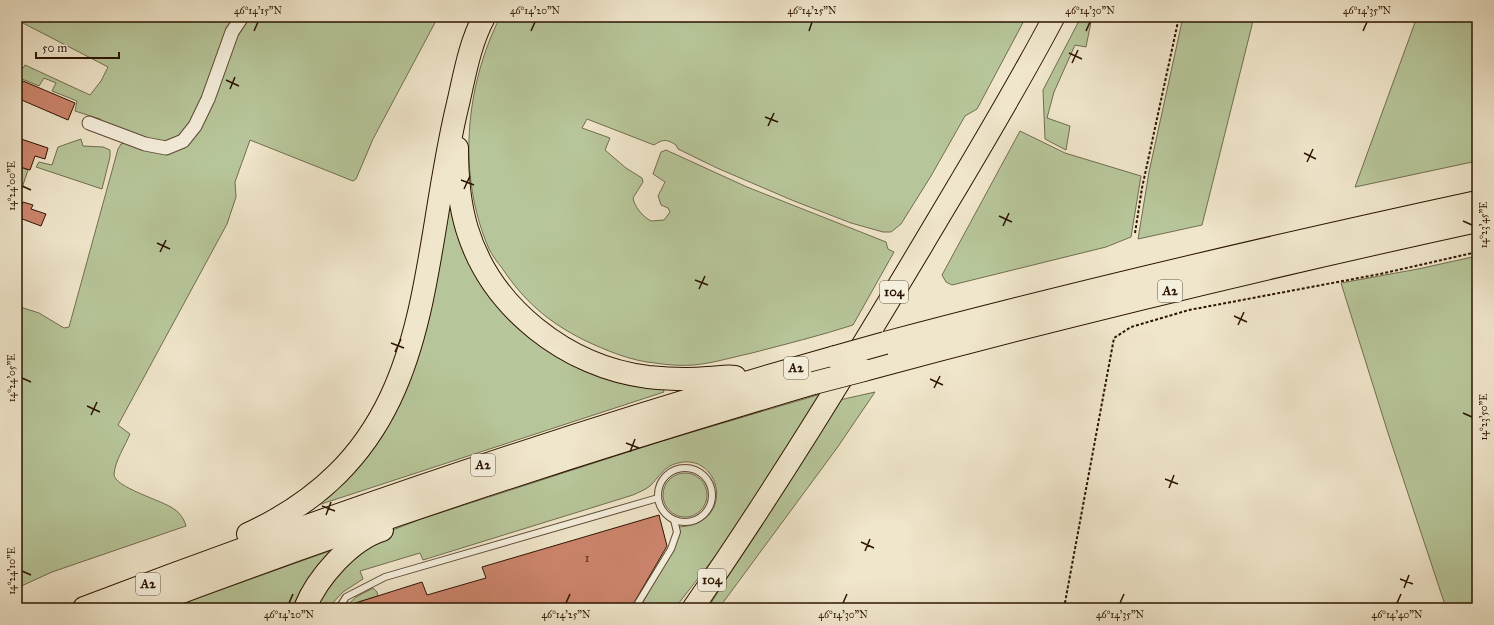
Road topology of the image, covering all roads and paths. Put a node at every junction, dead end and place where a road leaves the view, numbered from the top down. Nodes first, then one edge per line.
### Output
1 (242, 17) edge
2 (484, 17) edge
3 (1054, 17) edge
4 (1179, 17) edge
5 (457, 109) junction
6 (89, 123) dead end
7 (1477, 202) edge
8 (1477, 221) edge
9 (1135, 233) dead end
10 (1477, 252) edge
11 (757, 379) junction
12 (658, 498) junction
13 (429, 504) junction
14 (674, 520) junction
15 (211, 559) junction
16 (636, 606) edge
17 (84, 608) edge
18 (139, 608) edge
19 (305, 608) edge
20 (339, 608) edge
21 (694, 608) edge
22 (1064, 608) edge

1 - 6 street
2 - 5 highway
3 - 21 main road, 104
4 - 9 path
5 - 11 highway
5 - 15 highway
7 - 11 highway, A2, bridge
8 - 13 highway, A2, bridge
10 - 22 path
11 - 15 highway, A2
12 - 14 lane
12 - 14 lane
12 - 20 lane
13 - 18 highway, A2
13 - 19 highway
14 - 16 lane
15 - 17 highway, A2

